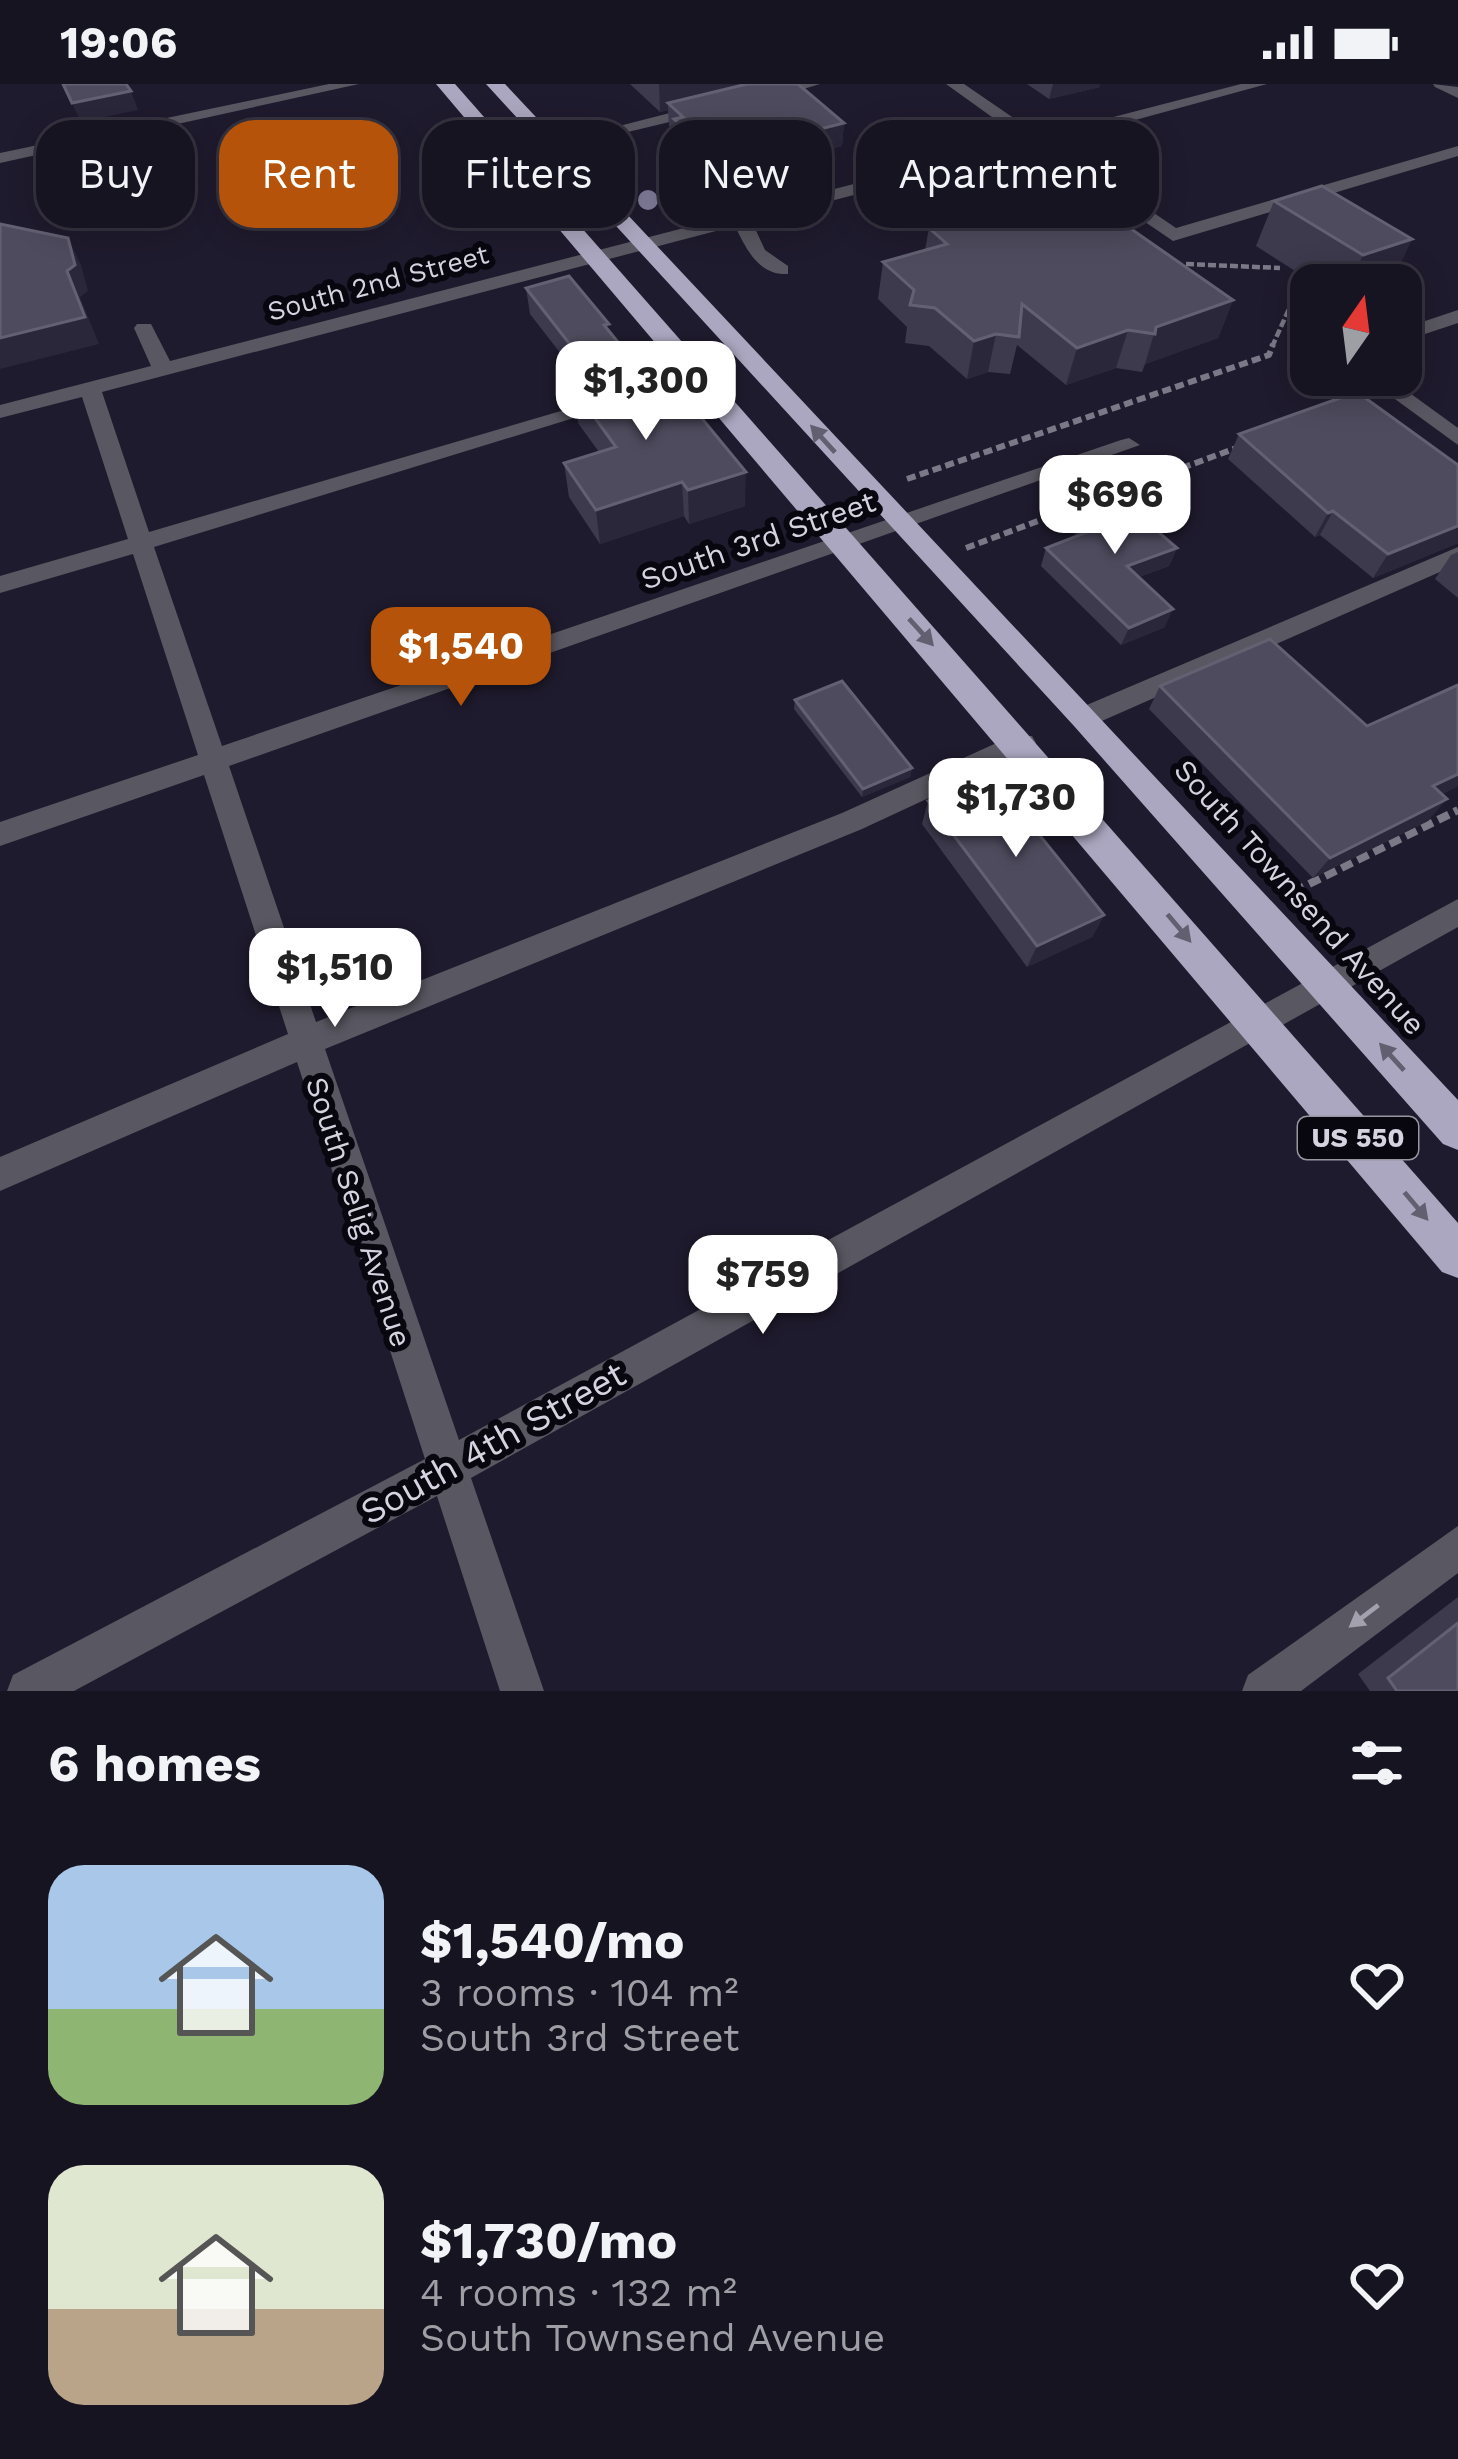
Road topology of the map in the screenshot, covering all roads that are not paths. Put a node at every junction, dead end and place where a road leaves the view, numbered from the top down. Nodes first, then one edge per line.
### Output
1 (352, 84) edge
2 (445, 84) edge
3 (953, 84) edge
4 (1258, 84) edge
5 (1441, 84) edge
6 (497, 85) edge
7 (809, 85) edge
8 (1458, 93) edge
9 (739, 101) edge
10 (717, 106) edge
11 (530, 120) edge
12 (1005, 120) edge
13 (1118, 120) edge
14 (635, 126) edge
15 (2, 138) edge
16 (1458, 151) edge
17 (5, 157) edge
18 (1159, 225) edge
19 (631, 228) edge
20 (696, 228) edge
21 (746, 228) edge
22 (644, 242) junction
23 (592, 254) junction
24 (781, 270) dead end
25 (1458, 316) edge
26 (144, 328) dead end
27 (1422, 329) edge
28 (164, 369) junction
29 (694, 378) junction
30 (90, 389) junction
31 (1401, 396) edge
32 (0, 412) edge
33 (1458, 438) edge
34 (1129, 445) dead end
35 (901, 524) junction
36 (141, 543) junction
37 (843, 545) junction
38 (1458, 555) edge
39 (0, 585) edge
40 (1085, 717) junction
41 (1022, 742) junction
42 (212, 759) junction
43 (0, 834) edge
44 (1458, 912) edge
45 (1326, 984) junction
46 (1258, 1021) junction
47 (303, 1043) junction
48 (1458, 1130) edge
49 (0, 1174) edge
50 (1458, 1256) edge
51 (445, 1470) junction
52 (1456, 1551) edge
53 (29, 1691) edge
54 (522, 1691) edge
55 (1264, 1691) edge

1 - 17 street
2 - 23 highway, US 550
3 - 12 street
4 - 13 street, South 2nd Street
5 - 8 street
6 - 11 highway, South Townsend Avenue / US 550
7 - 9 street
10 - 14 street
15 - 17 street
16 - 18 street
19 - 22 highway, South Townsend Avenue / US 550
20 - 22 street, South 2nd Street
21 - 24 street
22 - 23 street, South 2nd Street
35 -> 22 highway, South Townsend Avenue / US 550
23 - 28 street, South 2nd Street
23 - 29 highway, US 550
25 - 27 street
26 - 28 street
28 - 30 street, South 2nd Street
29 - 36 street
29 - 37 highway, US 550
30 - 32 street, South 2nd Street
30 - 36 street, South Selig Avenue
31 - 33 street
34 - 35 street, South 3rd Street
35 - 37 street, South 3rd Street
35 - 40 highway, South Townsend Avenue / US 550
36 - 39 street
36 - 42 street, South Selig Avenue
37 -> 41 highway, US 550
37 - 42 street, South 3rd Street
38 - 40 street
40 - 45 highway, South Townsend Avenue / US 550
41 -> 46 highway, US 550
41 - 47 street
42 - 43 street, South 3rd Street
42 - 47 street, South Selig Avenue
44 - 45 street, South 4th Street
45 - 46 street, South 4th Street
48 -> 45 highway, South Townsend Avenue / US 550
46 -> 50 highway, US 550
46 - 51 street, South 4th Street
47 - 49 street
47 - 51 street, South Selig Avenue
51 - 53 street, South 4th Street
51 - 54 street, South Selig Avenue
52 -> 55 street

